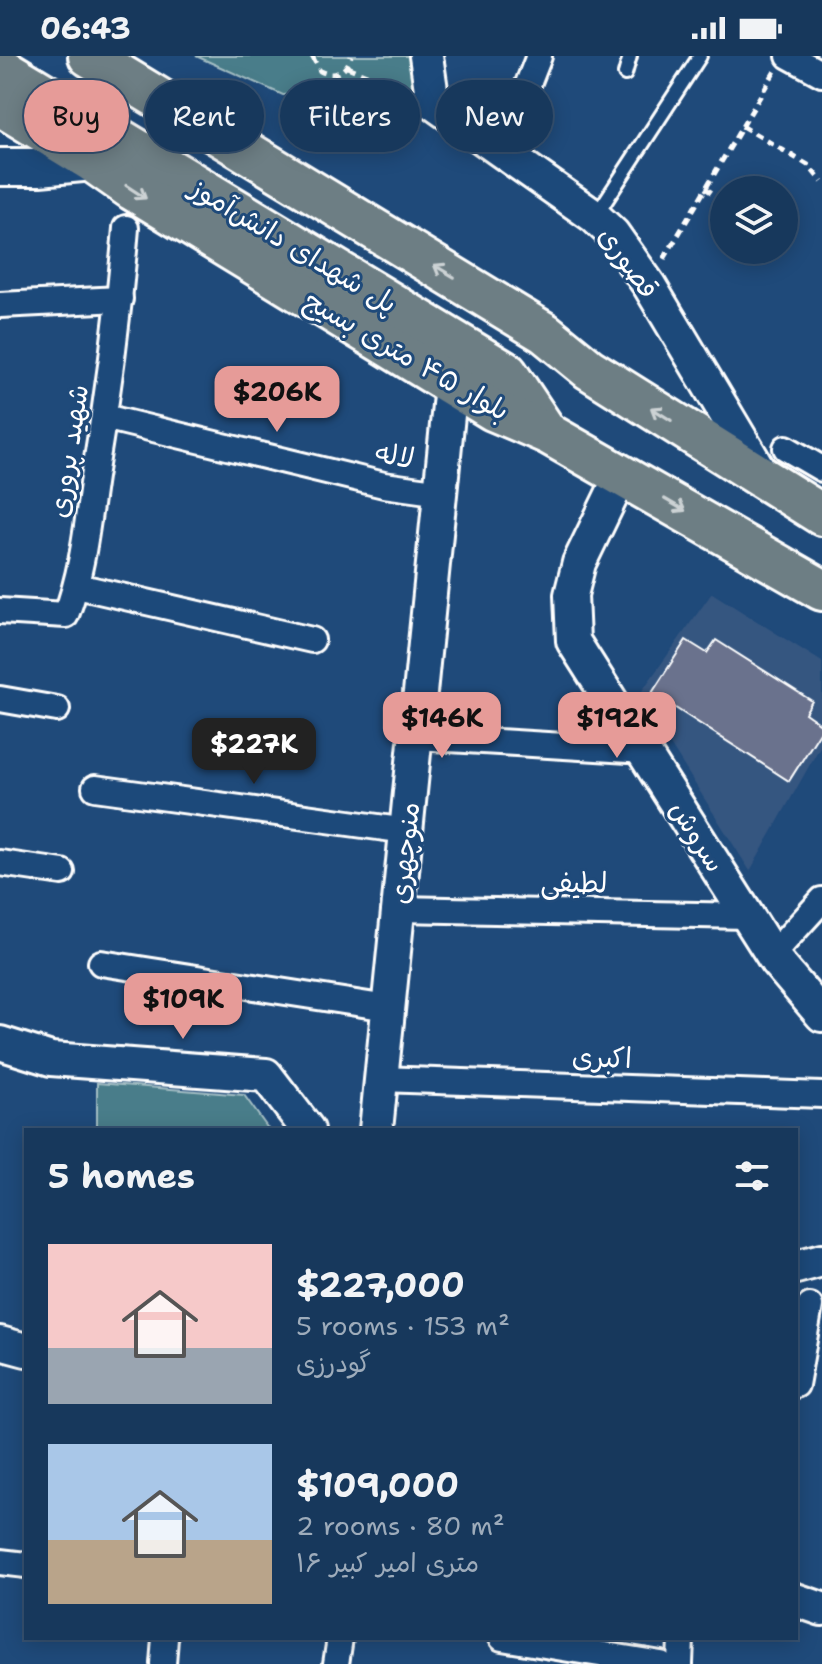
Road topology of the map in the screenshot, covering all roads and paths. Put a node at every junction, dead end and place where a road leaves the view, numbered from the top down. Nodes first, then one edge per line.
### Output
1 (27, 56) edge
2 (89, 56) edge
3 (312, 56) edge
4 (351, 56) edge
5 (426, 56) edge
6 (539, 56) edge
7 (630, 56) edge
8 (700, 56) edge
9 (783, 62) edge
10 (0, 67) edge
11 (347, 67) junction
12 (625, 74) dead end
13 (822, 74) edge
14 (433, 103) junction
15 (0, 105) edge
16 (742, 126) junction
17 (501, 153) junction
18 (93, 162) junction
19 (0, 167) edge
20 (822, 182) edge
21 (705, 188) junction
22 (710, 191) edge
23 (595, 217) junction
24 (126, 228) dead end
25 (649, 285) junction
26 (120, 299) junction
27 (0, 305) edge
28 (514, 362) junction
29 (589, 369) junction
30 (451, 385) junction
31 (104, 417) junction
32 (547, 433) junction
33 (775, 463) junction
34 (822, 469) edge
35 (622, 474) junction
36 (442, 493) junction
37 (822, 515) edge
38 (77, 586) junction
39 (822, 590) edge
40 (0, 611) edge
41 (312, 640) dead end
42 (0, 699) edge
43 (57, 709) dead end
44 (416, 737) junction
45 (645, 751) junction
46 (95, 788) dead end
47 (407, 831) junction
48 (0, 863) edge
49 (62, 872) dead end
50 (822, 900) edge
51 (399, 909) junction
52 (748, 916) junction
53 (772, 955) junction
54 (101, 963) dead end
55 (388, 1008) junction
56 (822, 1015) edge
57 (0, 1043) edge
58 (381, 1079) junction
59 (822, 1095) edge
60 (306, 1128) edge
61 (376, 1128) edge
62 (822, 1260) edge
63 (798, 1266) edge
64 (810, 1306) dead end
65 (0, 1343) edge
66 (24, 1349) edge
67 (798, 1374) edge
68 (0, 1562) edge
69 (24, 1565) edge
70 (798, 1601) edge
71 (822, 1609) edge
72 (165, 1640) edge
73 (340, 1640) edge
74 (514, 1640) edge
75 (681, 1640) edge
76 (163, 1664) edge
77 (336, 1664) edge
78 (661, 1664) edge
79 (680, 1664) edge

1 - 28 main road, پل شهدای دانش‌آموز
29 -> 2 main road
3 - 11 path
4 - 11 path
5 - 14 street
6 - 17 street
7 - 12 lane
8 - 23 lane
9 - 13 street
9 - 16 path
10 - 28 main road, پل شهدای دانش‌آموز
11 - 14 path
14 - 17 street, قصوری
15 - 18 main road, بلوار ۴۵ متری بسیج
16 - 20 path
16 - 21 path
17 - 23 street, قصوری
18 - 19 main road
18 -> 30 main road, بلوار ۴۵ متری بسیج
21 - 22 path
21 - 25 path
23 - 25 street, قصوری
24 - 26 street, شهید پروری
25 - 33 street, قصوری
26 - 27 street
26 - 31 street, شهید پروری
28 - 29 main road
28 - 32 main road
33 -> 29 main road
30 - 32 main road, بلوار ۴۵ متری بسیج
30 - 36 street, منوچهری
31 - 36 street, لاله
31 - 38 street, شهید پروری
32 - 35 main road, بلوار ۴۵ متری بسیج
33 - 34 street
33 - 37 main road
35 -> 39 main road, بلوار ۴۵ متری بسیج
35 - 45 street, سروش
36 - 44 street, منوچهری
38 - 40 street, شهید پروری
38 - 41 street
42 - 43 street
44 - 45 street
44 - 47 street, منوچهری
45 - 52 street, سروش
46 - 47 street
47 - 51 street, منوچهری
48 - 49 street
50 - 53 street
51 - 52 street, لطیفی
51 - 55 street, منوچهری
52 - 53 street, سروش
53 - 56 street, سروش
54 - 55 street
55 - 58 street, منوچهری
57 - 60 street
58 - 59 street, اکبری
58 - 61 street, منوچهری
62 - 63 street
64 - 67 street
65 - 66 street
68 - 69 street
70 - 71 street
72 - 76 street
73 - 77 street
74 - 78 street
75 - 79 street

